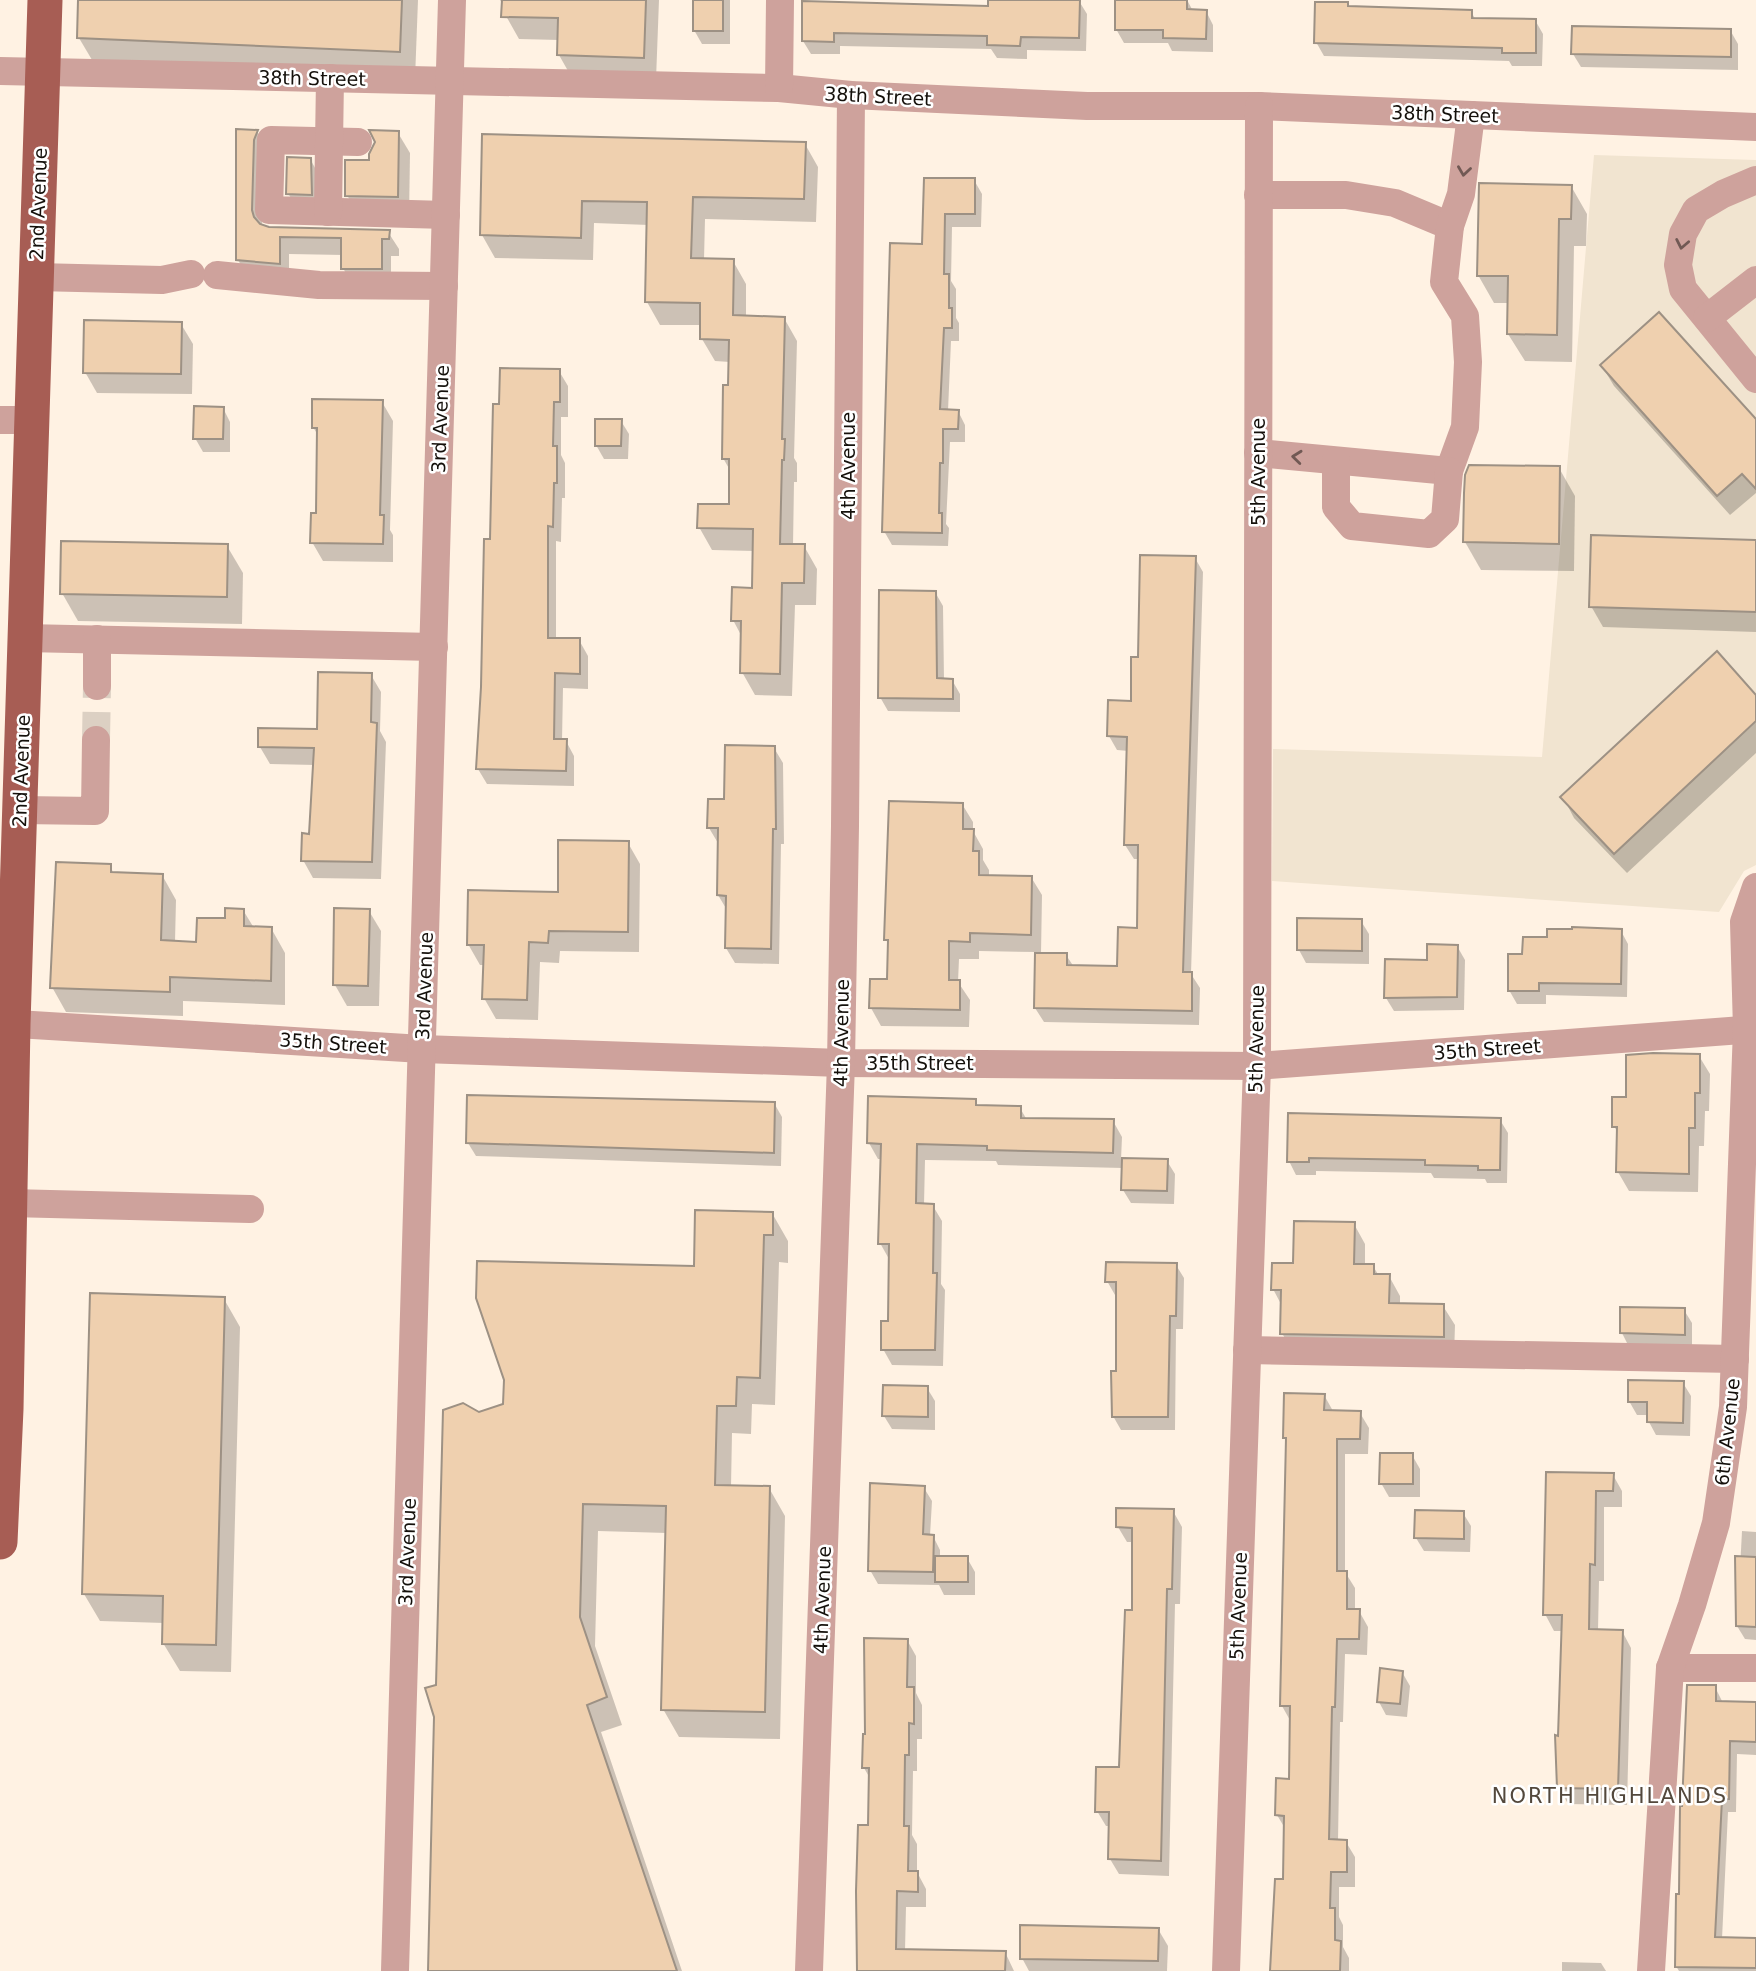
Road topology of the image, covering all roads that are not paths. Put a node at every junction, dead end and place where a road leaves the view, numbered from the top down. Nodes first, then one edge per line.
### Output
1 (45, 0) edge
2 (452, 0) edge
3 (780, 0) edge
4 (0, 71) edge
5 (42, 72) junction
6 (330, 78) junction
7 (449, 81) junction
8 (779, 88) junction
9 (851, 95) junction
10 (1259, 106) junction
11 (1471, 115) junction
12 (1756, 127) edge
13 (328, 141) junction
14 (358, 142) dead end
15 (1756, 180) edge
16 (1723, 194) junction
17 (1258, 195) junction
18 (1756, 195) edge
19 (328, 212) junction
20 (446, 215) junction
21 (1450, 226) junction
22 (36, 277) junction
23 (1756, 280) edge
24 (444, 286) junction
25 (1707, 318) junction
26 (1756, 379) edge
27 (16, 420) edge
28 (1258, 453) junction
29 (1336, 461) junction
30 (1449, 471) junction
31 (25, 638) junction
32 (97, 639) junction
33 (434, 647) junction
34 (97, 686) tunnel mouth
35 (96, 740) tunnel mouth
36 (20, 810) junction
37 (1756, 887) edge
38 (7, 1023) edge
39 (1752, 1029) edge
40 (422, 1049) junction
41 (841, 1063) junction
42 (1257, 1066) junction
43 (10, 1203) junction
44 (250, 1209) dead end
45 (1247, 1350) junction
46 (1735, 1359) junction
47 (3, 1409) edge
48 (0, 1542) edge
49 (1670, 1668) junction
50 (1756, 1668) edge
51 (395, 1971) edge
52 (809, 1971) edge
53 (1226, 1971) edge
54 (1651, 1971) edge

1 - 5 main road, 2nd Avenue
2 - 7 street, 3rd Avenue
3 - 8 street
4 - 5 street, 38th Street
5 - 6 street, 38th Street
5 - 22 main road, 2nd Avenue
6 - 7 street, 38th Street
6 - 13 street
7 - 8 street, 38th Street
7 - 20 street, 3rd Avenue
8 - 9 street, 38th Street
9 - 10 street, 38th Street
9 - 41 street, 4th Avenue
10 - 11 street, 38th Street
10 - 17 street, 5th Avenue
11 - 12 street, 38th Street
11 -> 21 street
13 - 14 street
13 - 19 street
13 - 19 street
15 - 16 street
16 - 18 street
16 -> 25 street
17 - 21 street
17 - 28 street, 5th Avenue
19 - 20 street
20 - 24 street, 3rd Avenue
21 - 30 street
22 - 24 street
22 - 27 main road, 2nd Avenue
23 - 25 street
24 - 33 street, 3rd Avenue
25 - 26 street
27 - 31 main road, 2nd Avenue
29 -> 28 street
28 - 42 street, 5th Avenue
29 - 30 street
29 - 30 street
31 - 32 street
31 - 36 main road, 2nd Avenue
32 - 33 street
32 - 34 street
33 - 40 street, 3rd Avenue
35 - 36 street
36 - 38 main road, 2nd Avenue
37 - 39 street, 6th Avenue
38 - 40 street, 35th Street
38 - 43 main road, 2nd Avenue
39 - 42 street, 35th Street
39 - 46 street, 6th Avenue
40 - 41 street, 35th Street
40 - 51 street, 3rd Avenue
41 - 42 street, 35th Street
41 - 52 street, 4th Avenue
42 - 45 street, 5th Avenue
43 - 44 street
43 - 47 main road, 2nd Avenue
45 - 46 street
45 - 53 street, 5th Avenue
46 - 49 street, 6th Avenue
47 - 48 main road, 2nd Avenue
49 - 50 street
49 - 54 street, 6th Avenue

